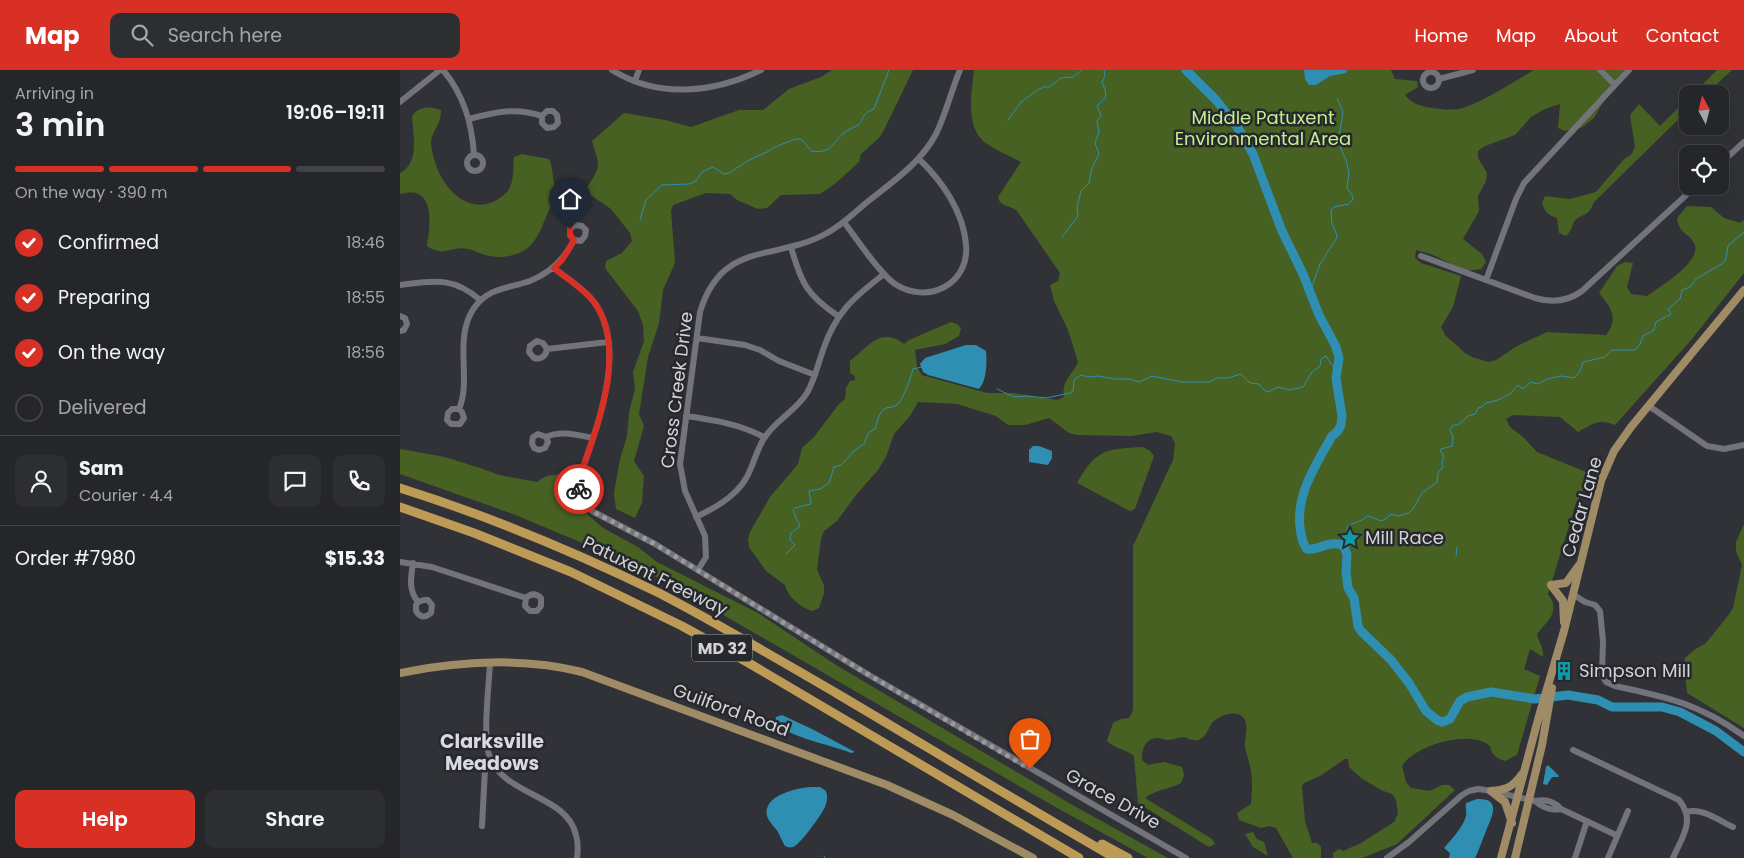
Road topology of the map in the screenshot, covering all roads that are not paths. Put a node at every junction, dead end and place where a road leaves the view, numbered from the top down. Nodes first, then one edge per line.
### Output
1 (442, 70) edge
2 (612, 70) edge
3 (639, 70) edge
4 (761, 70) edge
5 (960, 70) edge
6 (1473, 70) edge
7 (1600, 70) edge
8 (1629, 70) edge
9 (1439, 79) dead end
10 (634, 82) junction
11 (1615, 85) junction
12 (400, 102) edge
13 (542, 116) dead end
14 (469, 120) junction
15 (1744, 142) edge
16 (474, 155) dead end
17 (1729, 156) edge
18 (919, 159) junction
19 (1686, 195) edge
20 (844, 222) junction
21 (574, 240) dead end
22 (791, 247) junction
23 (1421, 256) dead end
24 (554, 268) junction
25 (884, 274) junction
26 (1486, 280) junction
27 (400, 285) edge
28 (1744, 290) edge
29 (480, 300) junction
30 (400, 316) edge
31 (838, 316) junction
32 (400, 331) edge
33 (697, 338) junction
34 (608, 342) junction
35 (546, 349) dead end
36 (815, 375) junction
37 (1648, 406) junction
38 (460, 409) dead end
39 (686, 416) junction
40 (546, 436) dead end
41 (764, 437) junction
42 (593, 438) junction
43 (1744, 445) edge
44 (400, 488) edge
45 (579, 489) junction
46 (586, 506) junction
47 (400, 507) edge
48 (696, 517) junction
49 (1582, 561) junction
50 (400, 562) edge
51 (413, 563) junction
52 (698, 570) junction
53 (1574, 595) junction
54 (526, 598) dead end
55 (418, 602) dead end
56 (1564, 631) junction
57 (1558, 656) junction
58 (490, 663) junction
59 (400, 673) edge
60 (1744, 736) edge
61 (1574, 750) dead end
62 (490, 757) junction
63 (951, 761) junction
64 (1526, 770) junction
65 (1491, 790) junction
66 (1527, 799) junction
67 (1628, 811) dead end
68 (1687, 812) junction
69 (1587, 821) junction
70 (1512, 823) junction
71 (482, 826) dead end
72 (1026, 827) junction
73 (1733, 827) dead end
74 (1616, 835) junction
75 (577, 858) edge
76 (1033, 858) edge
77 (1070, 858) edge
78 (1079, 858) edge
79 (1115, 858) edge
80 (1128, 858) edge
81 (1186, 858) edge
82 (1387, 858) edge
83 (1501, 858) edge
84 (1510, 858) edge
85 (1514, 858) edge
86 (1575, 858) edge
87 (1608, 858) edge
88 (1673, 858) edge

1 - 12 street
1 - 14 street
2 - 10 street
3 - 10 street
4 - 10 street
5 - 18 street, Cross Creek Drive
6 - 9 street
7 - 11 street
8 - 11 street
11 - 26 street
13 - 14 street
14 - 16 street
15 - 17 street
18 - 20 street, Cross Creek Drive
18 - 25 street
19 - 26 street
20 - 22 street, Cross Creek Drive
20 - 25 street
21 - 24 street
22 - 31 street
22 - 33 street, Cross Creek Drive
23 - 26 street
24 - 29 street
24 - 34 street
25 - 31 street
27 - 29 street
28 - 37 main road, Cedar Lane
29 - 38 street
30 - 32 street
31 - 36 street
33 - 36 street
33 - 39 street, Cross Creek Drive
34 - 35 street
34 - 42 street
36 - 41 street
37 - 43 street
37 - 49 main road, Cedar Lane
39 - 41 street
39 - 48 street, Cross Creek Drive
40 - 42 street
41 - 48 street
42 - 45 street
44 - 63 highway, Patuxent Freeway / MD 32
45 - 46 street
45 - 46 street
46 - 52 street, Grace Drive
47 - 72 highway, Patuxent Freeway / MD 32
48 - 52 street, Cross Creek Drive
49 - 53 main road, Cedar Lane
49 - 56 main road
50 - 51 street
51 - 54 street
51 - 55 street
52 - 81 street, Grace Drive
53 - 56 main road, Cedar Lane
53 - 60 street
56 - 57 main road, Cedar Lane
57 - 64 main road, Cedar Lane
57 - 66 main road, Cedar Lane
58 - 59 main road, Guilford Road
58 - 62 street
58 - 76 main road, Guilford Road
61 - 68 street
62 - 71 street
62 - 75 street
63 - 79 highway, Patuxent Freeway / MD 32
63 - 80 highway
64 - 65 main road
64 - 66 main road, Cedar Lane
65 - 66 street
65 - 70 main road
65 - 82 street
66 - 69 street
66 - 70 main road, Cedar Lane
66 - 84 main road
66 - 85 main road, Cedar Lane
67 - 74 street
68 - 73 street
68 - 88 street
69 - 74 street
69 - 86 street
70 - 83 main road, Cedar Lane
72 - 77 highway
72 - 78 highway, Patuxent Freeway / MD 32
74 - 87 street

